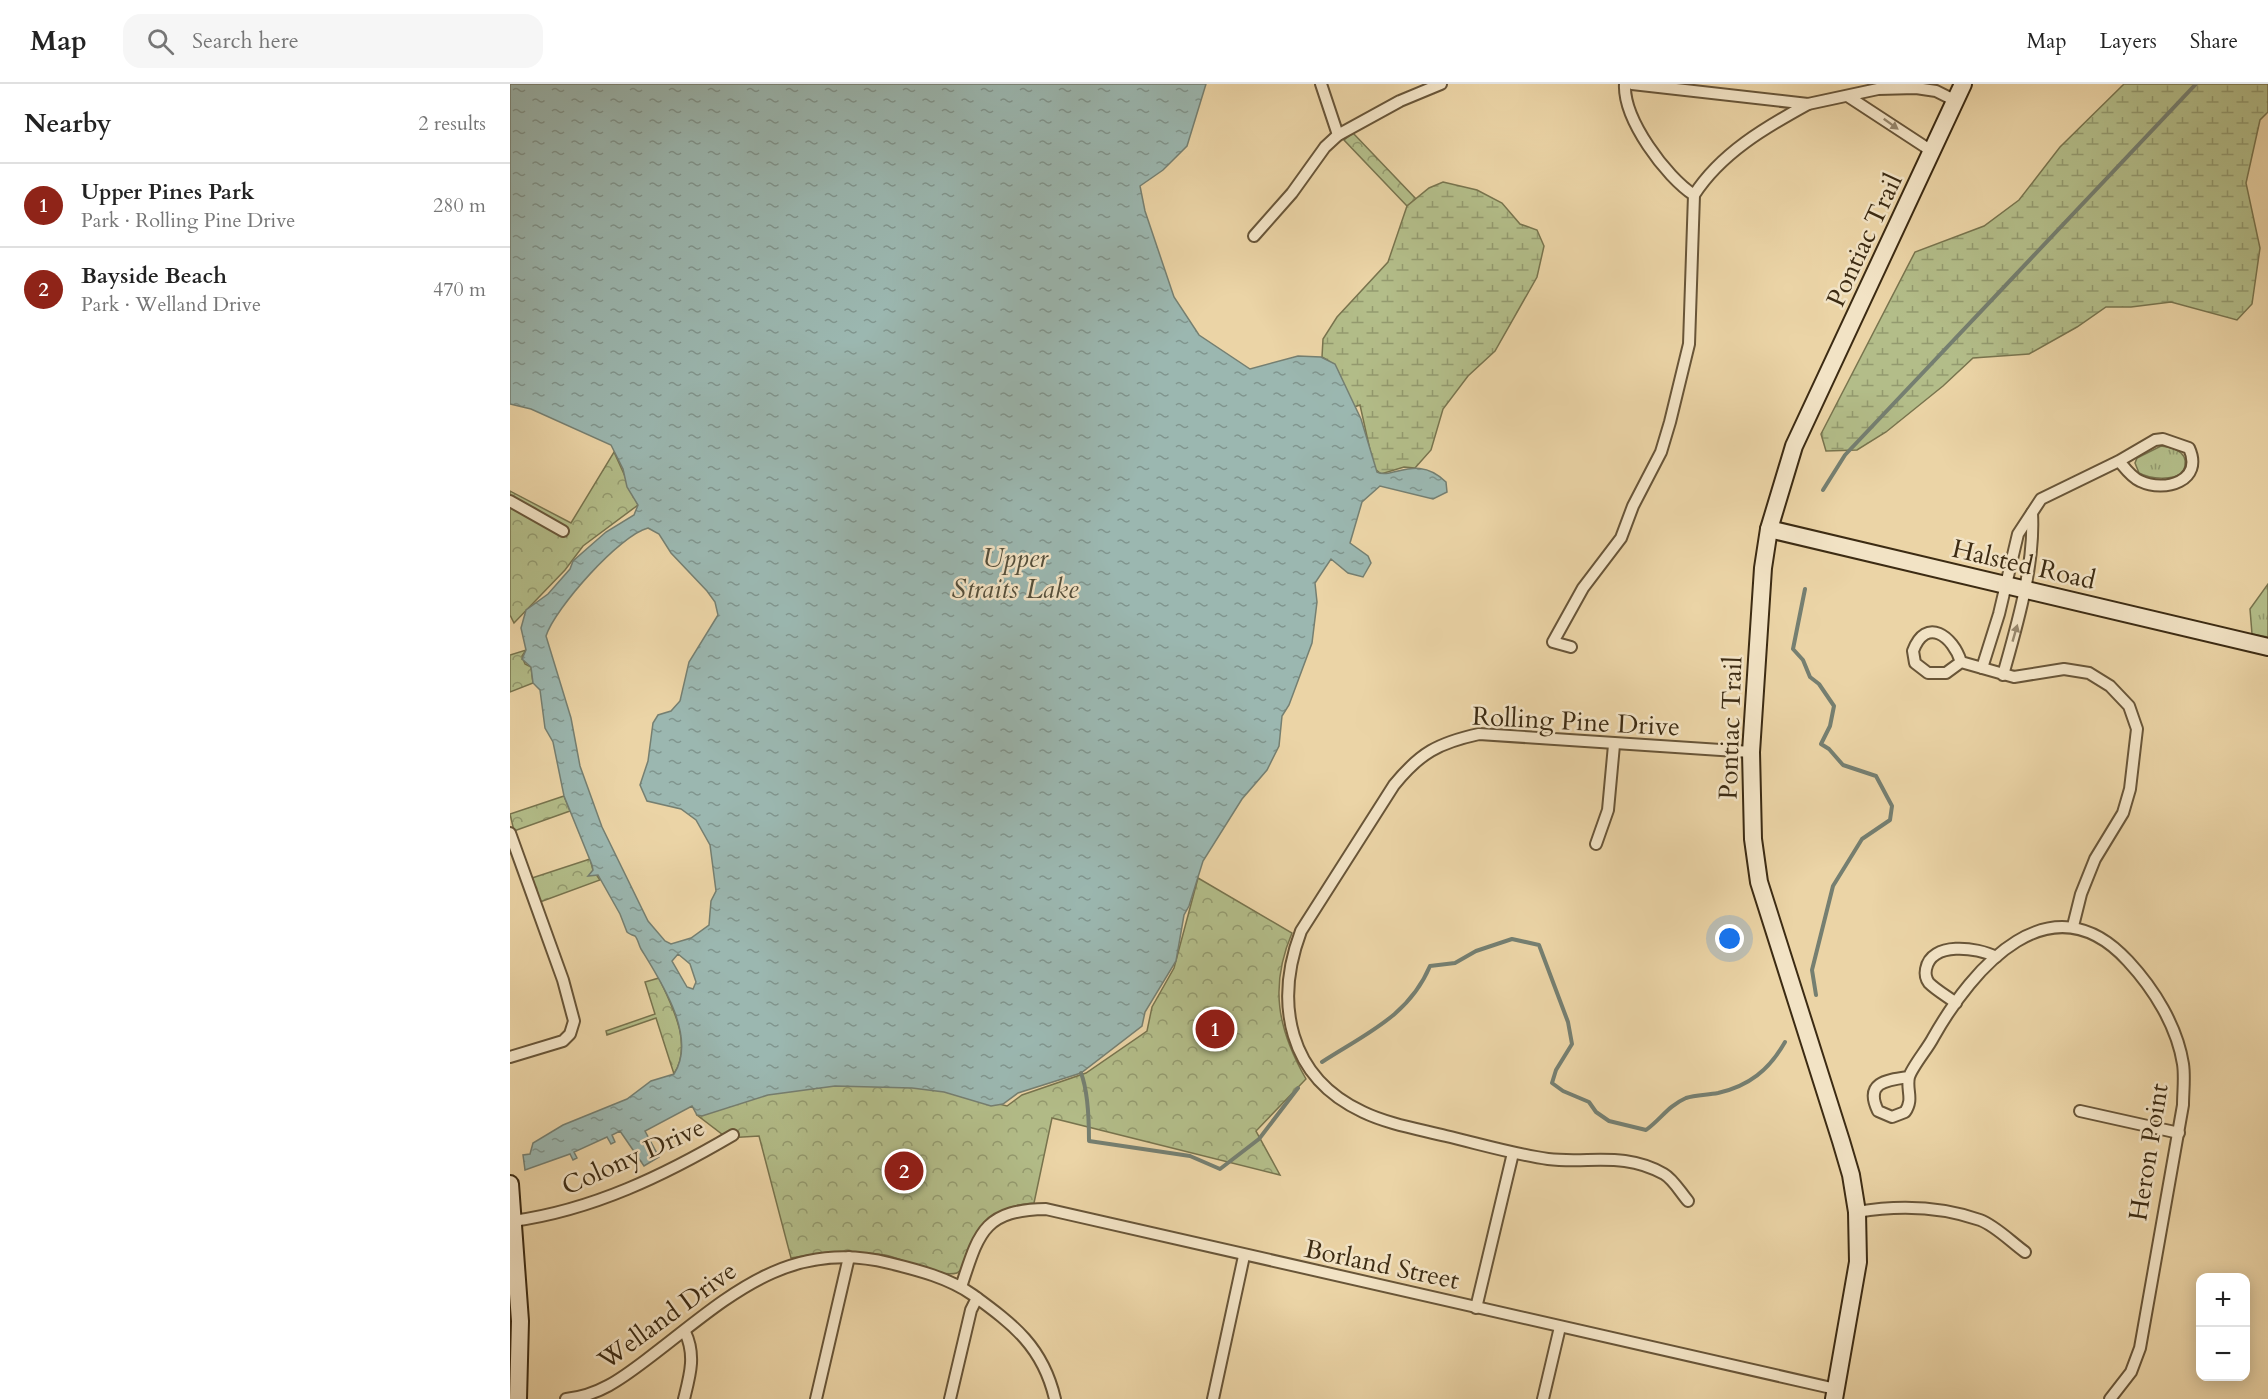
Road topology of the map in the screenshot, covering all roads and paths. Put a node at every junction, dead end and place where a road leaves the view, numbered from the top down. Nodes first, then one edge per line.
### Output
1 (1321, 84) edge
2 (1441, 84) edge
3 (1625, 84) edge
4 (1632, 84) edge
5 (1963, 84) edge
6 (1849, 97) junction
7 (1956, 101) junction
8 (1808, 104) junction
9 (1338, 135) junction
10 (1933, 152) junction
11 (1695, 195) junction
12 (1254, 236) dead end
13 (2119, 461) junction
14 (510, 501) edge
15 (2032, 513) junction
16 (1769, 529) junction
17 (563, 531) dead end
18 (2005, 586) junction
19 (2025, 591) junction
20 (1571, 647) dead end
21 (2268, 647) edge
22 (1961, 662) junction
23 (1982, 668) junction
24 (2003, 675) junction
25 (1614, 745) junction
26 (1751, 752) junction
27 (510, 832) edge
28 (1596, 844) dead end
29 (2073, 926) junction
30 (1996, 957) junction
31 (1956, 1003) junction
32 (510, 1057) edge
33 (1909, 1077) dead end
34 (2080, 1111) dead end
35 (2179, 1133) junction
36 (733, 1135) dead end
37 (1513, 1153) junction
38 (510, 1184) edge
39 (1688, 1201) dead end
40 (1857, 1212) junction
41 (513, 1221) junction
42 (512, 1244) edge
43 (2025, 1252) dead end
44 (1244, 1256) junction
45 (849, 1257) junction
46 (962, 1287) junction
47 (977, 1298) junction
48 (1476, 1308) junction
49 (1560, 1327) junction
50 (685, 1332) junction
51 (1835, 1394) edge
52 (510, 1398) edge
53 (519, 1399) edge
54 (566, 1399) edge
55 (684, 1399) edge
56 (816, 1399) edge
57 (950, 1399) edge
58 (1055, 1399) edge
59 (1212, 1399) edge
60 (1543, 1399) edge
61 (2110, 1399) edge

1 - 9 street
2 - 9 street
3 - 11 street
4 - 8 street
5 - 7 main road, Pontiac Trail
6 - 7 street
6 - 8 street
6 -> 10 street
7 - 10 main road, Pontiac Trail
8 - 11 street
9 - 12 street
10 - 16 main road, Pontiac Trail
11 - 20 street
13 - 13 street
13 - 15 street
14 - 17 street
15 - 18 street
15 - 19 street
16 - 18 main road, Halsted Road
16 - 26 main road, Pontiac Trail
18 - 19 main road, Halsted Road
18 - 23 street
19 - 21 main road, Halsted Road
24 -> 19 street
22 - 22 street
22 - 23 street
23 - 24 street
24 - 29 street
25 - 26 street, Rolling Pine Drive
25 - 28 street
25 - 37 street, Rolling Pine Drive
26 - 40 main road, Pontiac Trail
27 - 32 street
29 - 30 street
29 - 35 street, Heron Point
30 - 31 street
30 - 31 street
31 - 33 street
34 - 35 street
35 - 61 street, Heron Point
36 - 41 street, Colony Drive
37 - 39 street, Rolling Pine Drive
37 - 48 street
38 - 41 main road
40 - 43 street
40 - 51 main road, Pontiac Trail
41 - 42 main road
42 - 53 main road
44 - 46 street, Borland Street
44 - 48 street, Borland Street
44 - 59 street
45 - 46 street, Welland Drive
45 - 50 street, Welland Drive
45 - 56 street
46 - 47 street, Welland Drive
47 - 57 street
47 - 58 street, Welland Drive
48 - 49 street, Borland Street
49 - 51 street, Borland Street
49 - 60 street
50 - 54 street, Welland Drive
50 - 55 street
52 - 53 street

